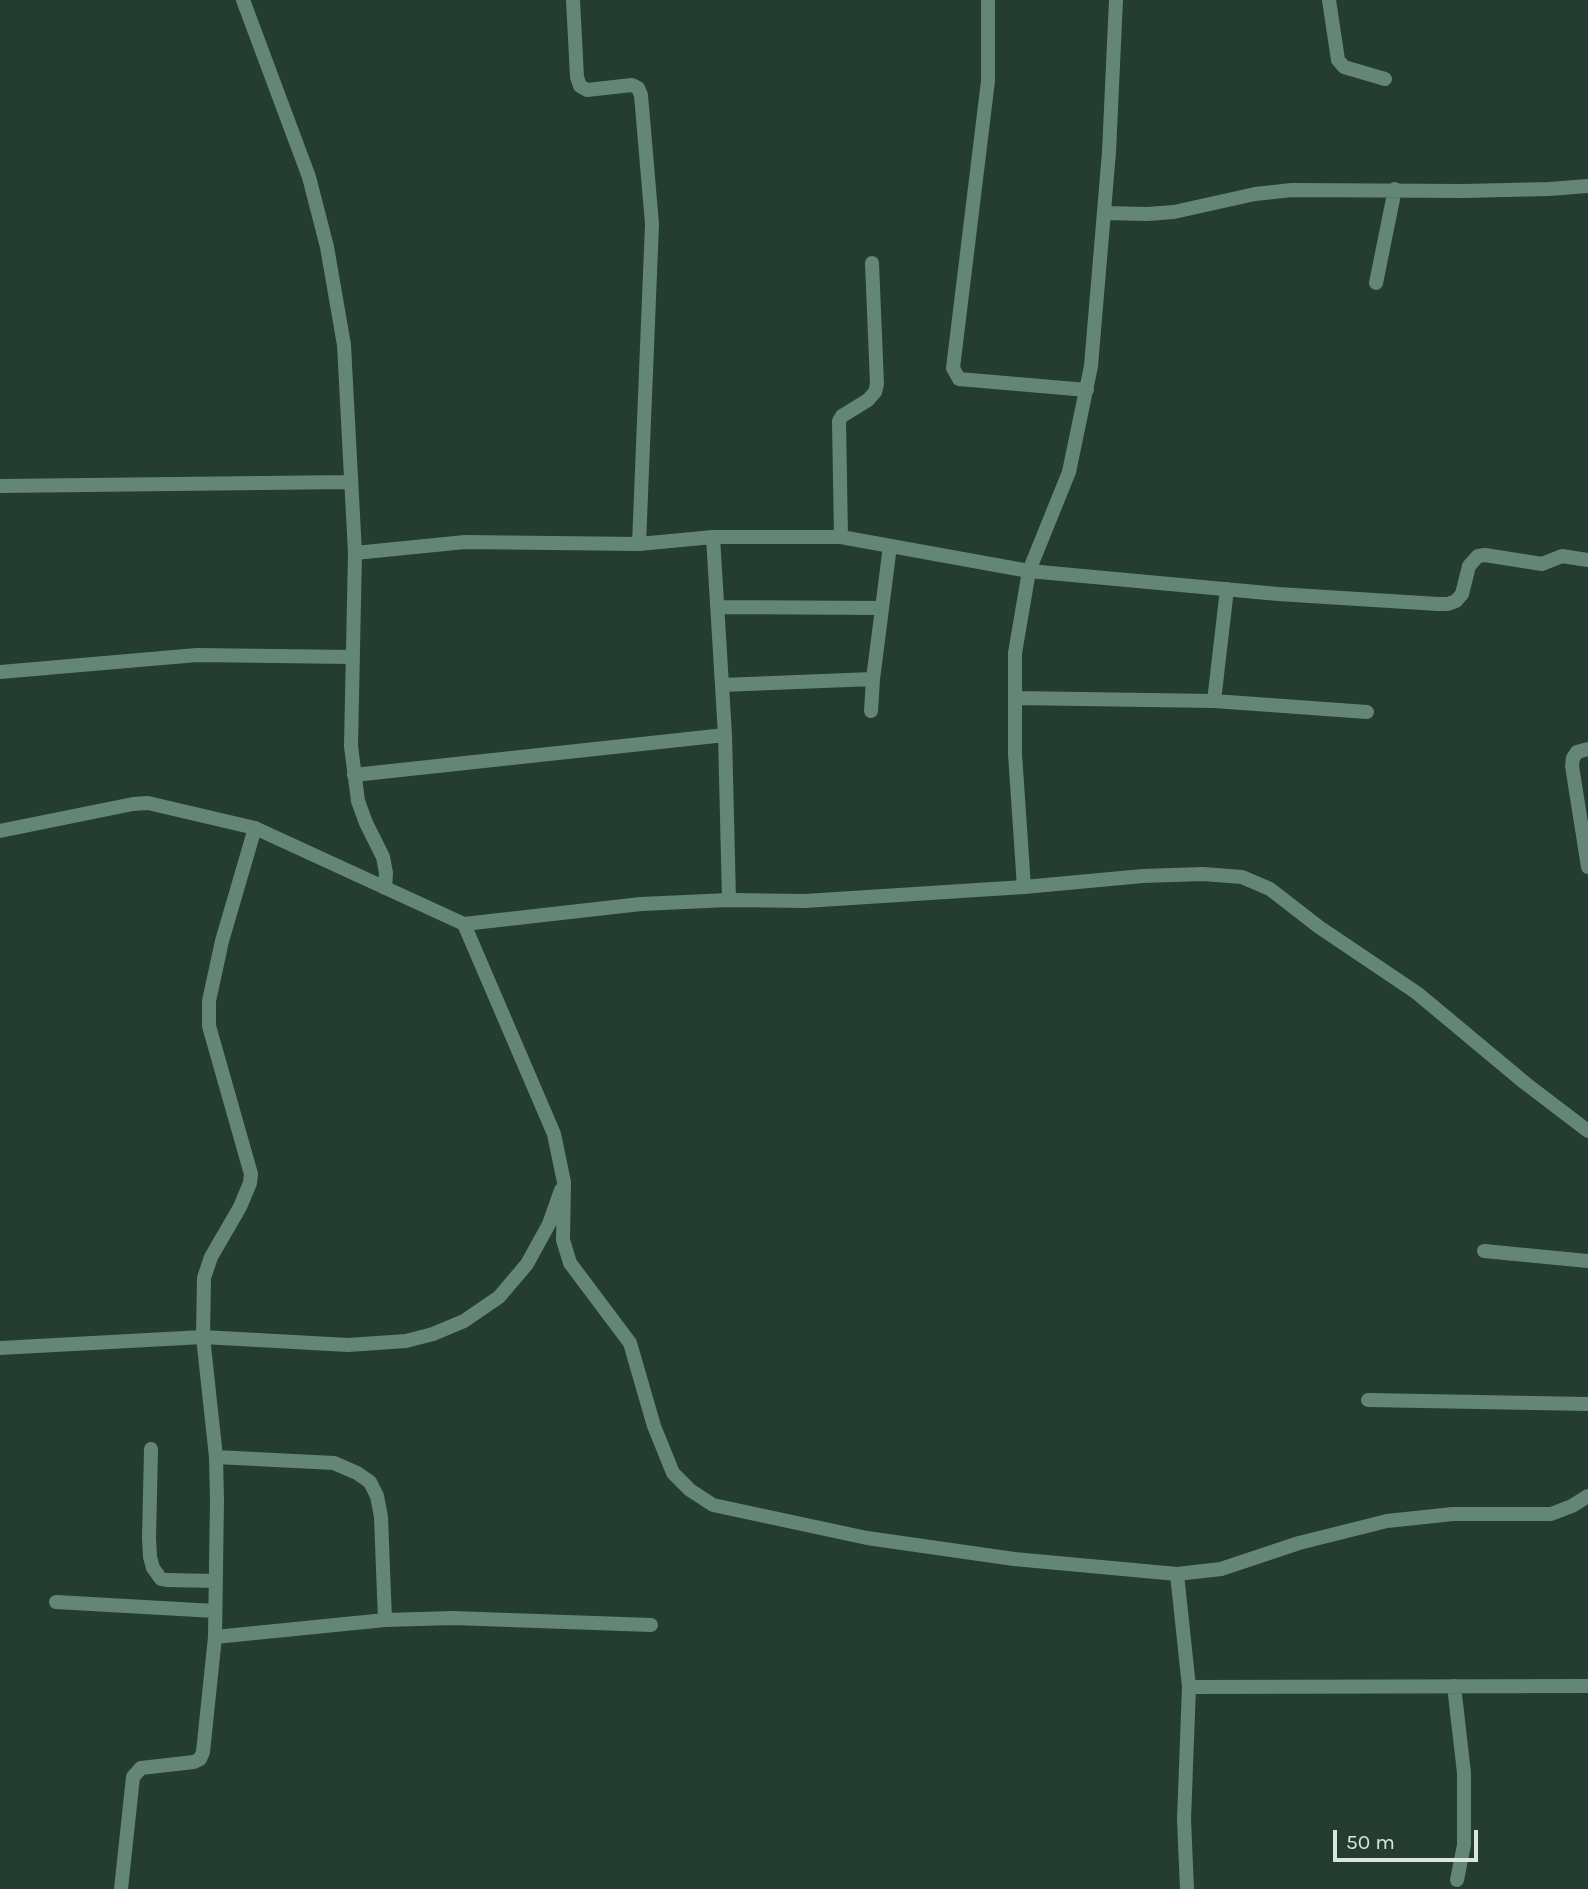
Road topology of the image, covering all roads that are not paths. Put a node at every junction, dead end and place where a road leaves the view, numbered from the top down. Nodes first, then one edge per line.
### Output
1 (243, 0) edge
2 (573, 0) edge
3 (988, 0) edge
4 (1116, 0) edge
5 (1329, 0) edge
6 (1385, 79) dead end
7 (1588, 186) edge
8 (1395, 189) junction
9 (1104, 213) junction
10 (872, 263) dead end
11 (1376, 283) dead end
12 (1087, 390) junction
13 (349, 482) junction
14 (0, 486) edge
15 (713, 537) junction
16 (841, 537) junction
17 (639, 544) junction
18 (890, 546) junction
19 (355, 553) junction
20 (1588, 560) edge
21 (1029, 570) junction
22 (1227, 589) junction
23 (717, 607) junction
24 (882, 608) junction
25 (351, 657) junction
26 (0, 672) edge
27 (873, 679) junction
28 (722, 685) junction
29 (1015, 698) junction
30 (1214, 701) junction
31 (871, 711) dead end
32 (1367, 712) dead end
33 (725, 735) junction
34 (1588, 749) edge
35 (354, 775) junction
36 (255, 828) junction
37 (0, 831) edge
38 (1588, 867) edge
39 (1024, 887) junction
40 (385, 888) junction
41 (729, 900) junction
42 (464, 924) junction
43 (1588, 1131) edge
44 (564, 1182) junction
45 (1484, 1251) dead end
46 (1588, 1261) edge
47 (203, 1337) junction
48 (0, 1348) edge
49 (1368, 1399) dead end
50 (1588, 1404) edge
51 (151, 1449) dead end
52 (216, 1457) junction
53 (1588, 1496) edge
54 (1177, 1574) junction
55 (216, 1581) junction
56 (56, 1602) dead end
57 (215, 1611) junction
58 (385, 1620) junction
59 (651, 1625) dead end
60 (215, 1637) junction
61 (1454, 1686) junction
62 (1588, 1686) edge
63 (1189, 1687) junction
64 (1457, 1880) dead end
65 (121, 1889) edge
66 (1187, 1889) edge

1 - 13 street
2 - 17 street
3 - 12 street
4 - 9 street
5 - 6 street
7 - 8 street
8 - 9 street
8 - 11 street
9 - 12 street
10 - 16 street
12 - 21 street
13 - 14 street
13 - 19 street
15 - 16 street
15 - 17 street
15 - 23 street
16 - 18 street
17 - 19 street
18 - 21 street
18 - 24 street
19 - 25 street
20 - 22 street
21 - 22 street
21 - 29 street
22 - 30 street
23 - 24 street
23 - 28 street
24 - 27 street
25 - 26 street
25 - 35 street
27 - 28 street
27 - 31 street
28 - 33 street
29 - 30 street
29 - 39 street
30 - 32 street
33 - 35 street
33 - 41 street
34 - 38 street
35 - 40 street
36 - 37 street
36 - 40 street
36 - 47 street
39 - 41 street
39 - 43 street
40 - 42 street
41 - 42 street
42 - 44 street
44 - 47 street
44 - 54 street
45 - 46 street
47 - 48 street
47 - 52 street
49 - 50 street
51 - 55 street
52 - 55 street
52 - 58 street
53 - 54 street
54 - 63 street
55 - 57 street
56 - 57 street
57 - 60 street
58 - 59 street
58 - 60 street
60 - 65 street
61 - 62 street
61 - 63 street
61 - 64 street
63 - 66 street

